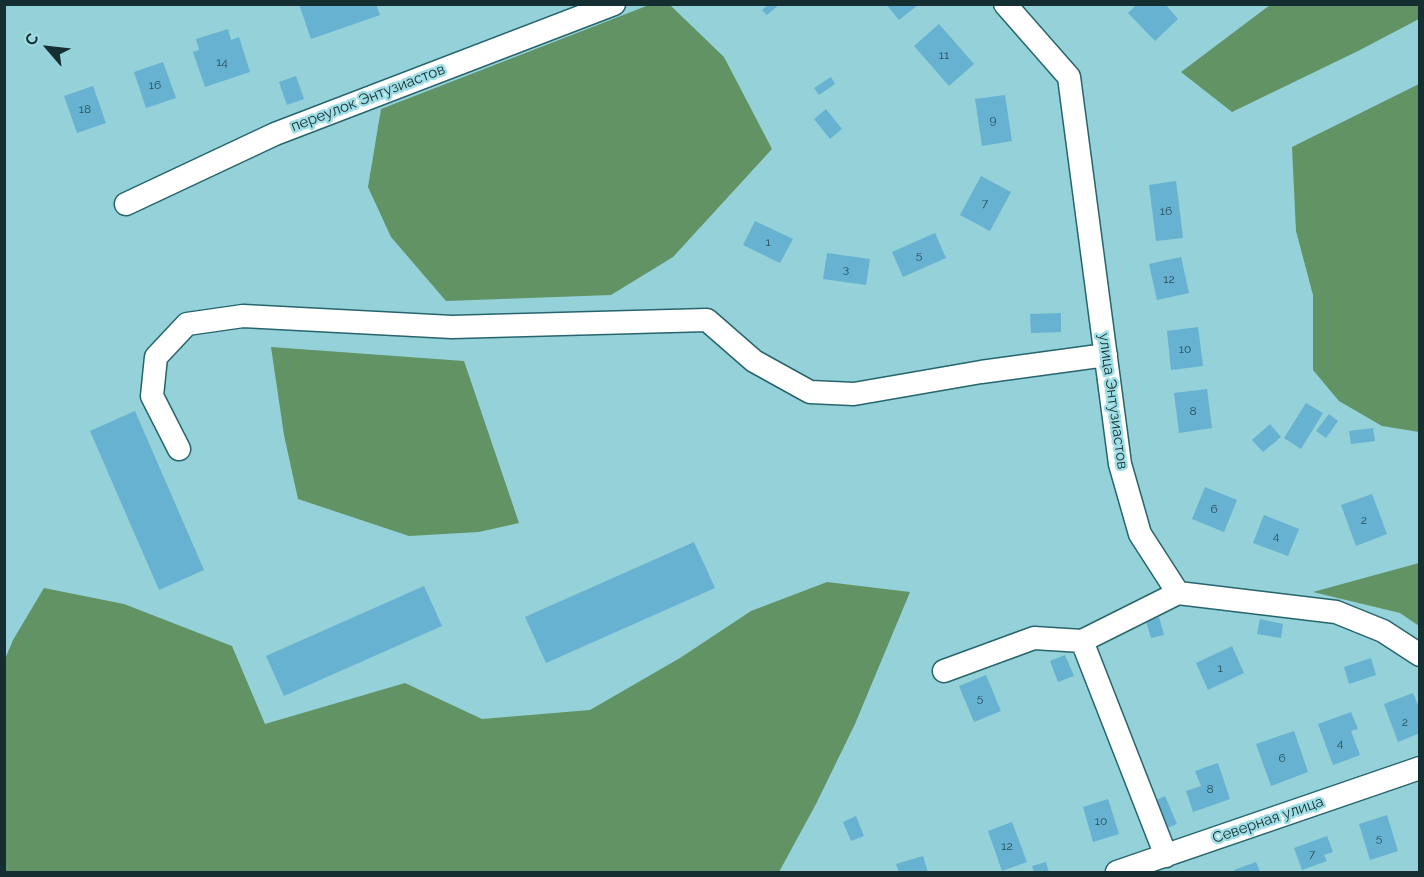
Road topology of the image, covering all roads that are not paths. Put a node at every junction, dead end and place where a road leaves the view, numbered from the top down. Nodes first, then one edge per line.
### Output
1 (614, 4) edge
2 (1005, 4) edge
3 (126, 204) dead end
4 (1106, 355) junction
5 (179, 449) dead end
6 (1178, 593) junction
7 (1082, 641) junction
8 (1419, 655) edge
9 (944, 671) dead end
10 (1419, 768) edge
11 (1166, 856) junction
12 (1117, 873) edge

1 - 3 street, переулок Энтузиастов
2 - 4 street, улица Энтузиастов
4 - 5 street
4 - 6 street, улица Энтузиастов
6 - 7 street
6 - 8 street
7 - 9 street
7 - 11 street
10 - 11 street, Северная улица
11 - 12 street, Северная улица

